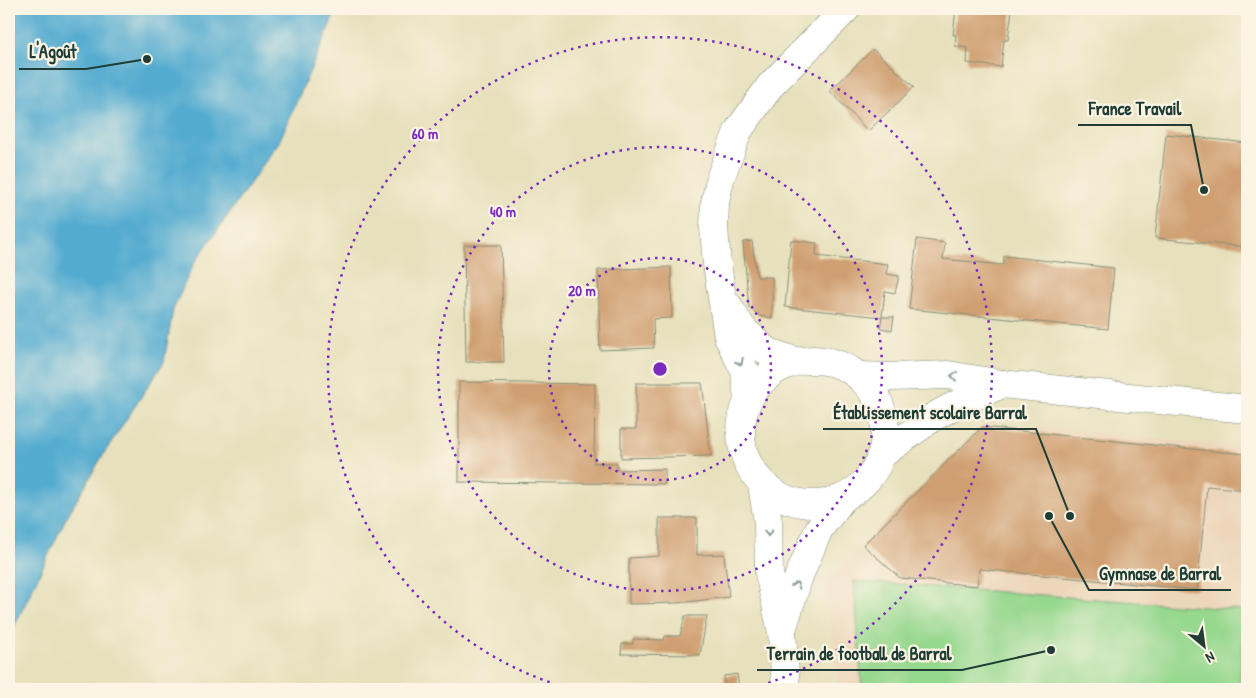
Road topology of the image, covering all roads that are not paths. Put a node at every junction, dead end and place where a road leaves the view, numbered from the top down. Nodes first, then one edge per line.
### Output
1 (846, 9) edge
2 (723, 299) junction
3 (795, 362) junction
4 (858, 376) junction
5 (1002, 384) junction
6 (748, 400) junction
7 (1247, 409) edge
8 (881, 455) junction
9 (762, 485) junction
10 (843, 498) junction
11 (782, 632) junction
12 (786, 689) edge

1 - 2 main road
2 - 3 main road
2 -> 6 main road
3 - 4 main road
3 - 6 main road
5 -> 4 main road
4 - 8 main road
5 - 7 main road
5 - 8 main road
6 - 9 main road
8 - 10 main road
9 - 10 main road
9 -> 11 main road
11 -> 10 main road
11 - 12 main road

